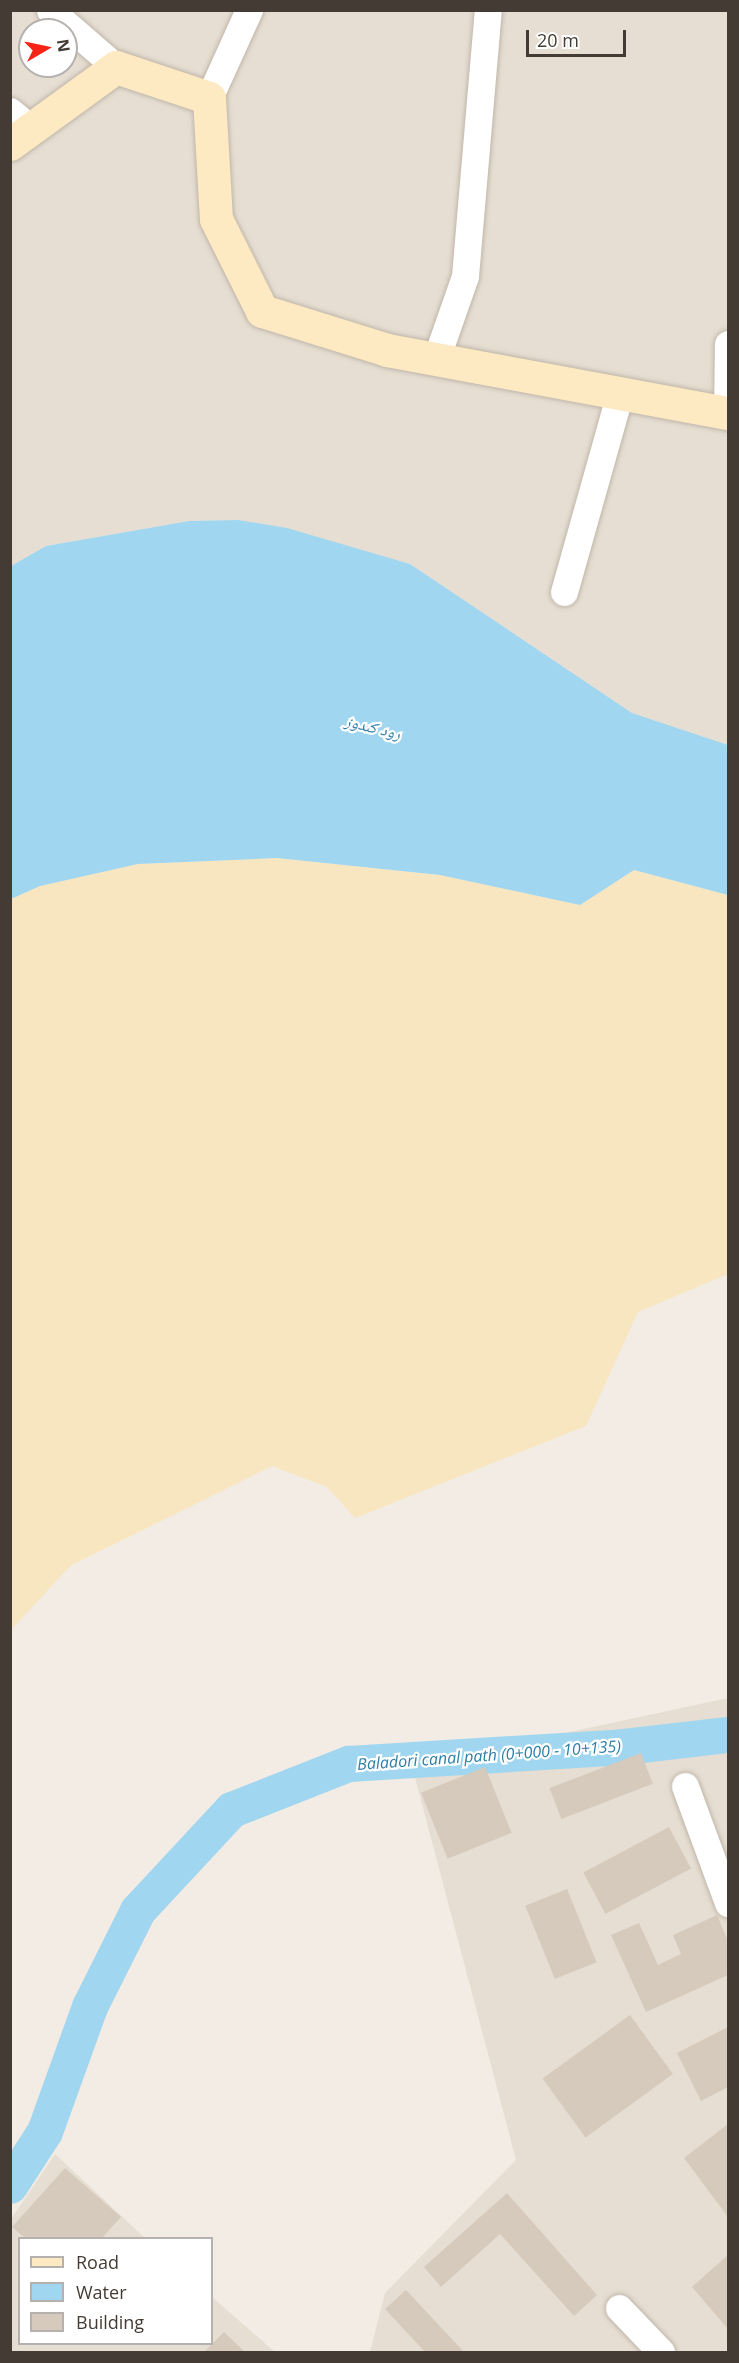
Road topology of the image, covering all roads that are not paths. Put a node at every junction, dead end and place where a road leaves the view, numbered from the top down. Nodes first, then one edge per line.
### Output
1 (50, 10) edge
2 (249, 10) edge
3 (488, 10) edge
4 (116, 67) junction
5 (208, 98) junction
6 (17, 128) edge
7 (729, 344) edge
8 (436, 359) junction
9 (620, 393) junction
10 (728, 413) edge
11 (564, 592) dead end
12 (685, 1786) dead end
13 (729, 1903) edge
14 (619, 2308) dead end
15 (661, 2352) edge

1 - 4 street
2 - 5 street
3 - 8 street
4 - 5 street
4 - 6 street
5 - 8 street
7 - 10 street
8 - 9 street
9 - 10 street
9 - 11 street
12 - 13 street
14 - 15 street

